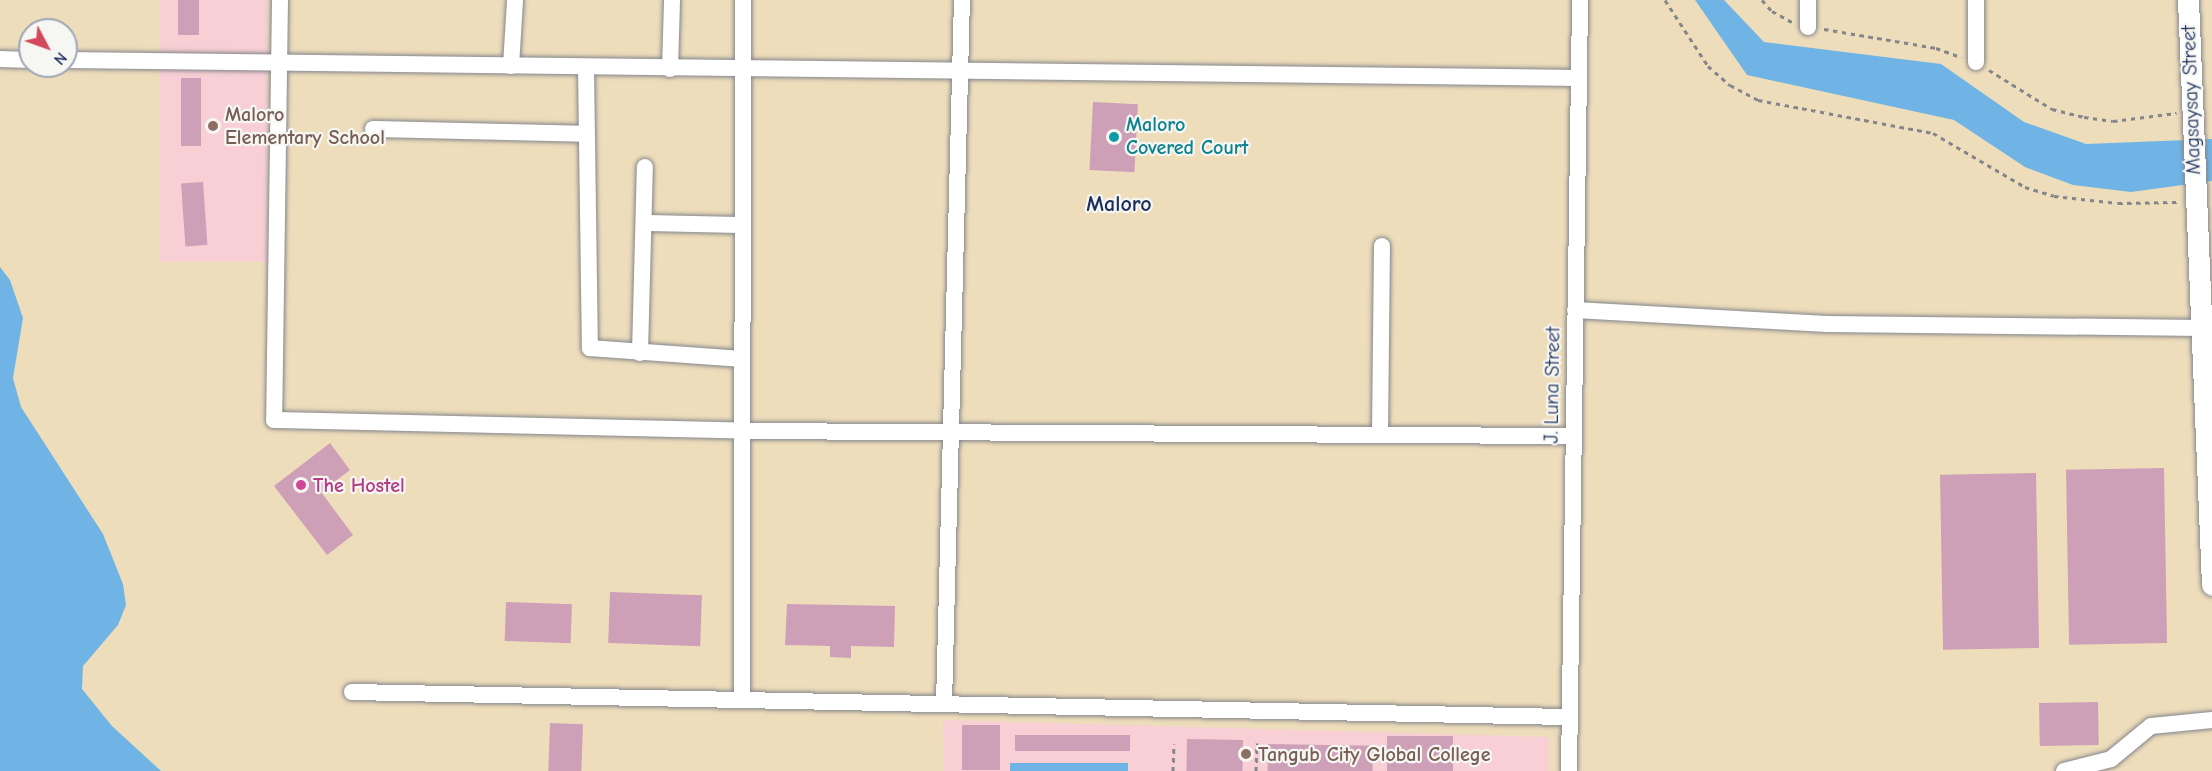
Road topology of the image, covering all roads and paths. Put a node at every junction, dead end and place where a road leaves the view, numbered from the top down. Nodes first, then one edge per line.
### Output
1 (280, 0) edge
2 (515, 0) edge
3 (672, 0) edge
4 (743, 0) edge
5 (962, 0) edge
6 (1580, 0) edge
7 (1665, 0) edge
8 (1808, 0) edge
9 (1976, 0) edge
10 (2188, 0) edge
11 (1808, 27) dead end
12 (0, 59) edge
13 (18, 60) edge
14 (78, 60) edge
15 (277, 62) junction
16 (1976, 62) dead end
17 (511, 66) junction
18 (586, 68) junction
19 (670, 69) junction
20 (961, 69) junction
21 (743, 70) junction
22 (1579, 78) junction
23 (373, 129) dead end
24 (586, 134) junction
25 (645, 167) dead end
26 (2195, 198) junction
27 (644, 223) junction
28 (743, 225) junction
29 (1382, 246) dead end
30 (2206, 278) edge
31 (1575, 310) junction
32 (2203, 328) junction
33 (640, 353) junction
34 (742, 359) junction
35 (742, 431) junction
36 (952, 432) junction
37 (1380, 435) junction
38 (1572, 436) junction
39 (2212, 520) edge
40 (2212, 585) edge
41 (352, 692) dead end
42 (742, 699) junction
43 (944, 704) junction
44 (1569, 717) junction
45 (2212, 720) edge
46 (1257, 743) dead end
47 (1174, 744) dead end
48 (1173, 771) edge
49 (1256, 771) edge
50 (1569, 771) edge
51 (2064, 771) edge

1 - 15 street
2 - 17 street
3 - 19 street
4 - 21 street
5 - 20 street
6 - 22 street, J. Luna Street
7 - 26 path
8 - 11 street
9 - 16 street
10 - 26 main road, Magsaysay Street
12 - 13 street
14 - 15 street
15 - 17 street
15 - 35 street
17 - 18 street
18 - 19 street
18 - 24 street
19 - 21 street
20 - 21 street
20 - 22 street
20 - 36 street
21 - 28 street
22 - 31 street, J. Luna Street
23 - 24 street
24 - 33 street
25 - 27 street
26 - 30 main road, Magsaysay Street
27 - 28 street
27 - 33 street
28 - 34 street
29 - 37 street
30 - 32 main road, Magsaysay Street
31 - 32 street
31 - 38 street, J. Luna Street
32 - 39 main road, Magsaysay Street
33 - 34 street
34 - 35 street
35 - 36 street
35 - 42 street
36 - 37 street
36 - 43 street
37 - 38 street
38 - 44 street, J. Luna Street
39 - 40 main road, Magsaysay Street
41 - 42 street
42 - 43 street
43 - 44 street
44 - 50 street, J. Luna Street
45 - 51 street
46 - 49 path
47 - 48 path

